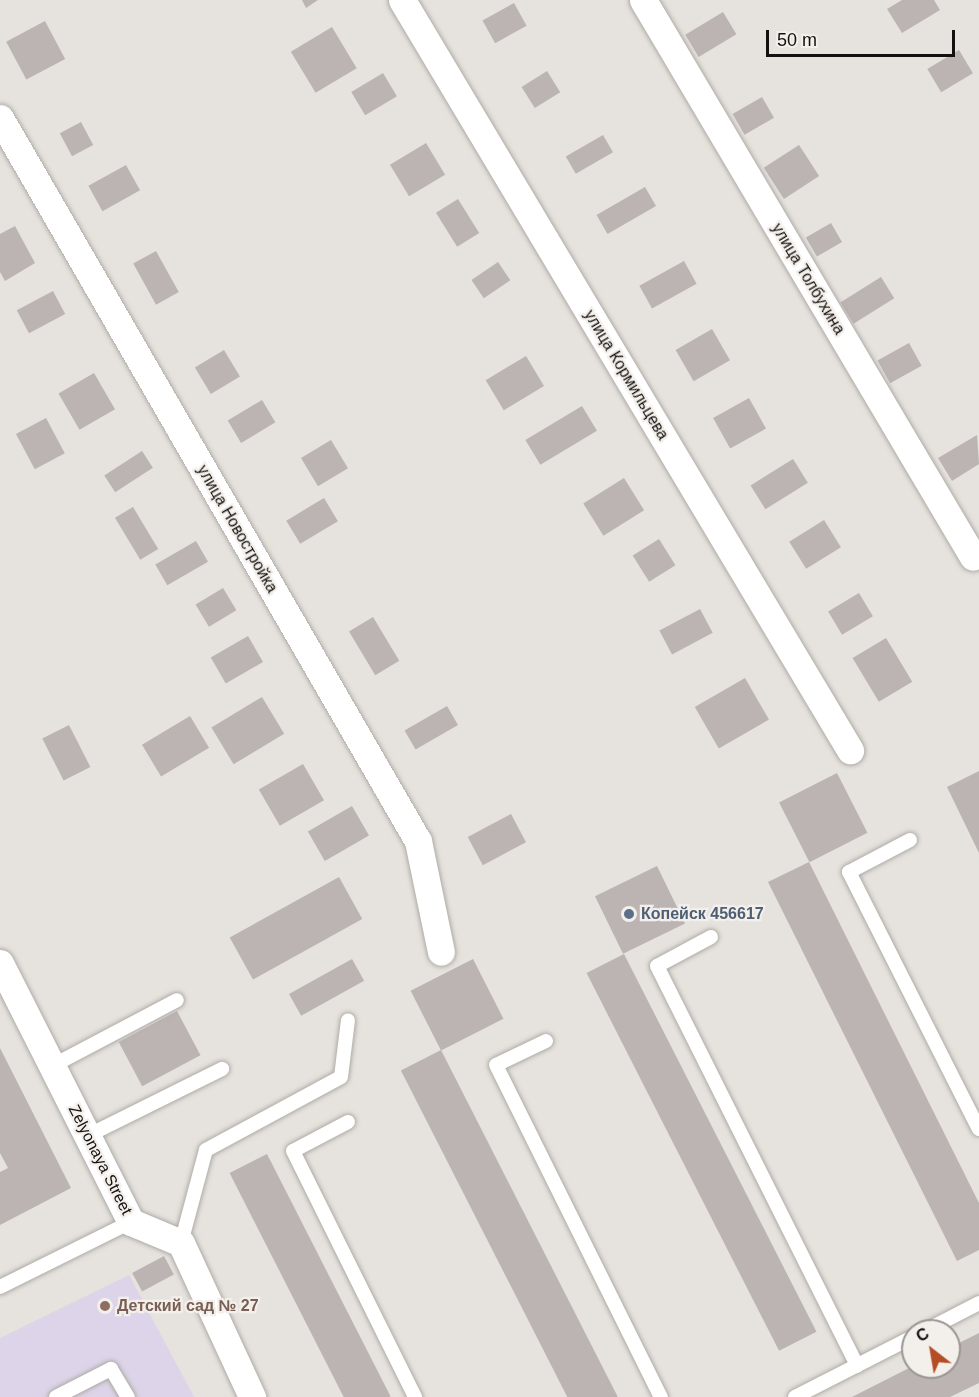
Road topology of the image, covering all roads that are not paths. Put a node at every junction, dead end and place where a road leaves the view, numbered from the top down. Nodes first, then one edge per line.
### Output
1 (402, 0) edge
2 (643, 0) edge
3 (0, 118) edge
4 (973, 558) dead end
5 (850, 750) dead end
6 (910, 840) dead end
7 (711, 937) dead end
8 (441, 952) dead end
9 (0, 963) edge
10 (177, 1000) dead end
11 (348, 1020) dead end
12 (546, 1041) dead end
13 (52, 1066) junction
14 (222, 1069) dead end
15 (348, 1122) dead end
16 (979, 1129) edge
17 (87, 1136) junction
18 (131, 1222) junction
19 (181, 1243) junction
20 (0, 1287) edge
21 (979, 1303) edge
22 (948, 1319) edge
23 (901, 1343) edge
24 (857, 1366) junction
25 (56, 1397) edge
26 (128, 1397) edge
27 (252, 1397) edge
28 (415, 1397) edge
29 (661, 1397) edge
30 (795, 1397) edge

1 - 5 street, улица Кормильцева
2 - 4 street, улица Толбухина
3 - 8 street, улица Новостройка
6 - 16 lane
7 - 24 lane
9 - 13 street, Zelyonaya Street
10 - 13 lane
11 - 19 lane
12 - 29 lane
13 - 17 street, Zelyonaya Street
14 - 17 lane
15 - 28 lane
17 - 18 street, Zelyonaya Street
18 - 19 street, Zelyonaya Street
18 - 20 lane
19 - 27 street
21 - 22 lane
23 - 24 lane
24 - 30 lane
25 - 26 lane

